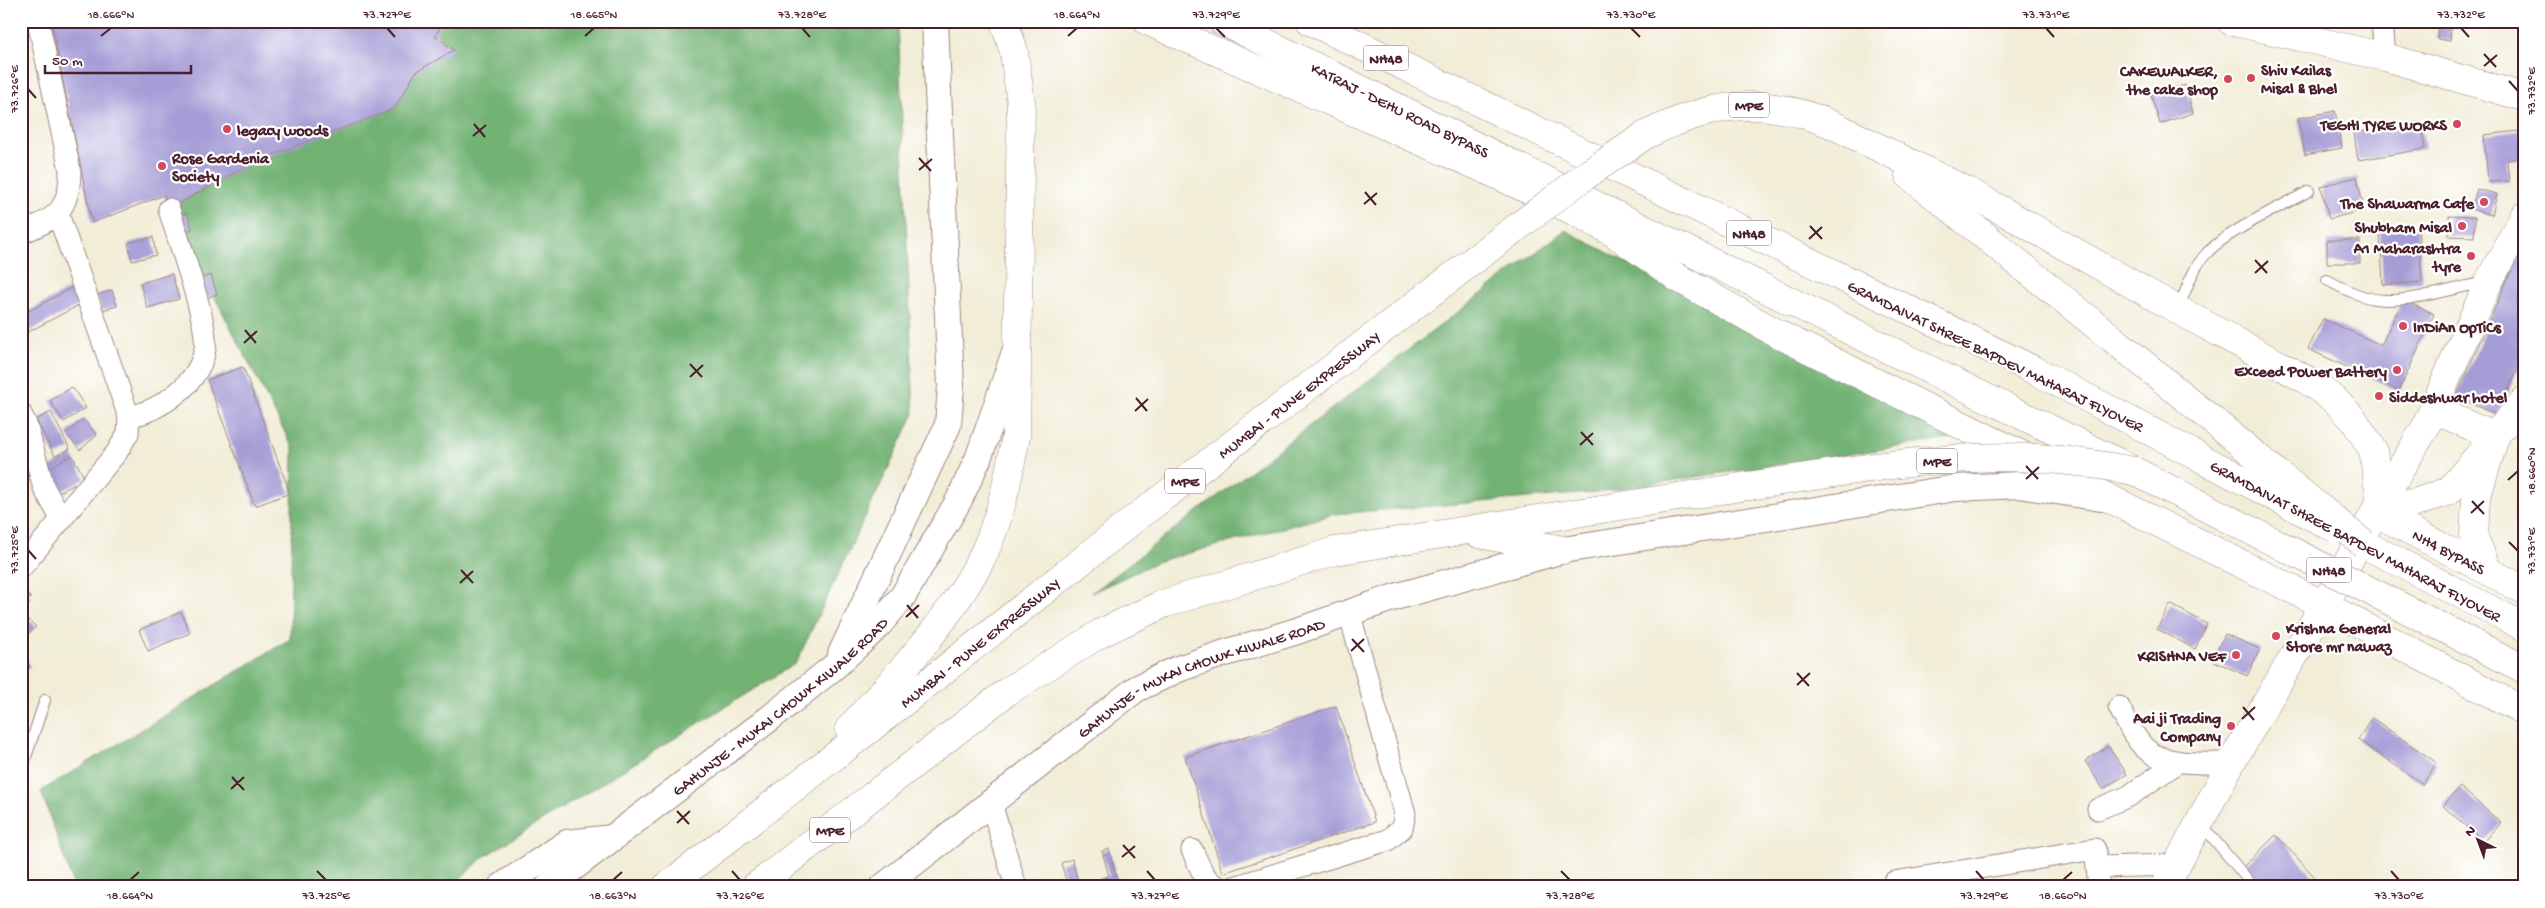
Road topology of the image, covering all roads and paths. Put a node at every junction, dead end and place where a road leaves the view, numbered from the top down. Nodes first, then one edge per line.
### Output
1 (38, 21) edge
2 (935, 21) edge
3 (1004, 21) edge
4 (1147, 21) edge
5 (1222, 21) edge
6 (1310, 21) edge
7 (2231, 21) edge
8 (2382, 21) edge
9 (2280, 27) edge
10 (2385, 57) junction
11 (2524, 97) edge
12 (1854, 137) junction
13 (2309, 191) dead end
14 (1574, 203) junction
15 (168, 209) dead end
16 (58, 214) junction
17 (2524, 216) edge
18 (21, 233) edge
19 (2326, 280) dead end
20 (2489, 281) junction
21 (2178, 310) junction
22 (1018, 344) junction
23 (2524, 401) edge
24 (2433, 409) junction
25 (21, 414) edge
26 (129, 417) junction
27 (2495, 437) junction
28 (2134, 471) junction
29 (2110, 500) junction
30 (2378, 508) junction
31 (62, 520) junction
32 (1461, 530) junction
33 (2364, 544) junction
34 (1563, 550) junction
35 (21, 568) edge
36 (2487, 570) junction
37 (2524, 590) edge
38 (2324, 604) junction
39 (1349, 612) junction
40 (2524, 627) edge
41 (835, 666) junction
42 (2524, 669) edge
43 (46, 700) dead end
44 (2119, 707) dead end
45 (2524, 711) edge
46 (2178, 762) junction
47 (2231, 763) junction
48 (21, 772) edge
49 (802, 780) junction
50 (991, 802) junction
51 (2098, 809) dead end
52 (2201, 824) junction
53 (613, 838) junction
54 (1192, 850) dead end
55 (2172, 876) edge
56 (2098, 877) edge
57 (501, 887) edge
58 (548, 887) edge
59 (666, 887) edge
60 (755, 887) edge
61 (883, 887) edge
62 (1016, 887) edge
63 (1219, 887) edge
64 (1234, 887) edge
65 (1896, 887) edge
66 (2254, 887) edge

1 - 16 street
2 - 41 street
3 - 22 main road
4 - 14 main road
5 - 14 main road, KATRAJ - DEHU ROAD BYPASS / NH48
6 - 33 main road, GRAMDAIVAT SHREE BAPDEV MAHARAJ FLYOVER / NH48, bridge
7 - 9 main road
8 - 10 street
9 - 10 main road
10 - 11 main road
12 - 21 main road
12 - 33 main road, MPE, bridge
12 - 49 main road, MUMBAI - PUNE EXPRESSWAY / MPE, bridge
13 - 21 lane
14 - 28 main road, NH48
14 - 29 main road
15 - 26 street
16 - 18 street
16 - 26 street
17 - 20 main road
19 - 20 lane
20 - 24 main road
21 - 30 main road
22 - 41 street, GAHUNJE - MUKAI CHOWK KIWALE ROAD
22 - 49 main road
23 - 27 main road, NH4 BYPASS
24 - 27 main road
24 - 30 main road
25 - 31 street
26 - 31 street
27 - 30 main road, NH4 BYPASS
27 - 36 main road
28 - 32 main road, MPE, bridge
28 - 42 main road, NH48, bridge
29 - 34 street, GAHUNJE - MUKAI CHOWK KIWALE ROAD
29 - 38 main road
30 - 36 main road, NH4 BYPASS
30 - 38 main road
31 - 35 street
32 - 34 main road
32 - 60 main road, MPE
33 - 40 main road, GRAMDAIVAT SHREE BAPDEV MAHARAJ FLYOVER / NH48
34 - 39 street, GAHUNJE - MUKAI CHOWK KIWALE ROAD
36 - 37 main road, NH4 BYPASS
38 - 45 main road
38 - 47 main road
39 - 50 street, GAHUNJE - MUKAI CHOWK KIWALE ROAD
39 - 64 street
41 - 53 street, GAHUNJE - MUKAI CHOWK KIWALE ROAD
43 - 48 lane
44 - 46 street
46 - 47 street
46 - 51 street
47 - 52 main road
49 - 59 main road, MUMBAI - PUNE EXPRESSWAY / MPE
50 - 61 street, GAHUNJE - MUKAI CHOWK KIWALE ROAD
50 - 62 street
52 - 55 main road
52 - 66 lane
53 - 57 street
53 - 58 street, GAHUNJE - MUKAI CHOWK KIWALE ROAD
54 - 63 street
55 - 56 street
56 - 65 street

